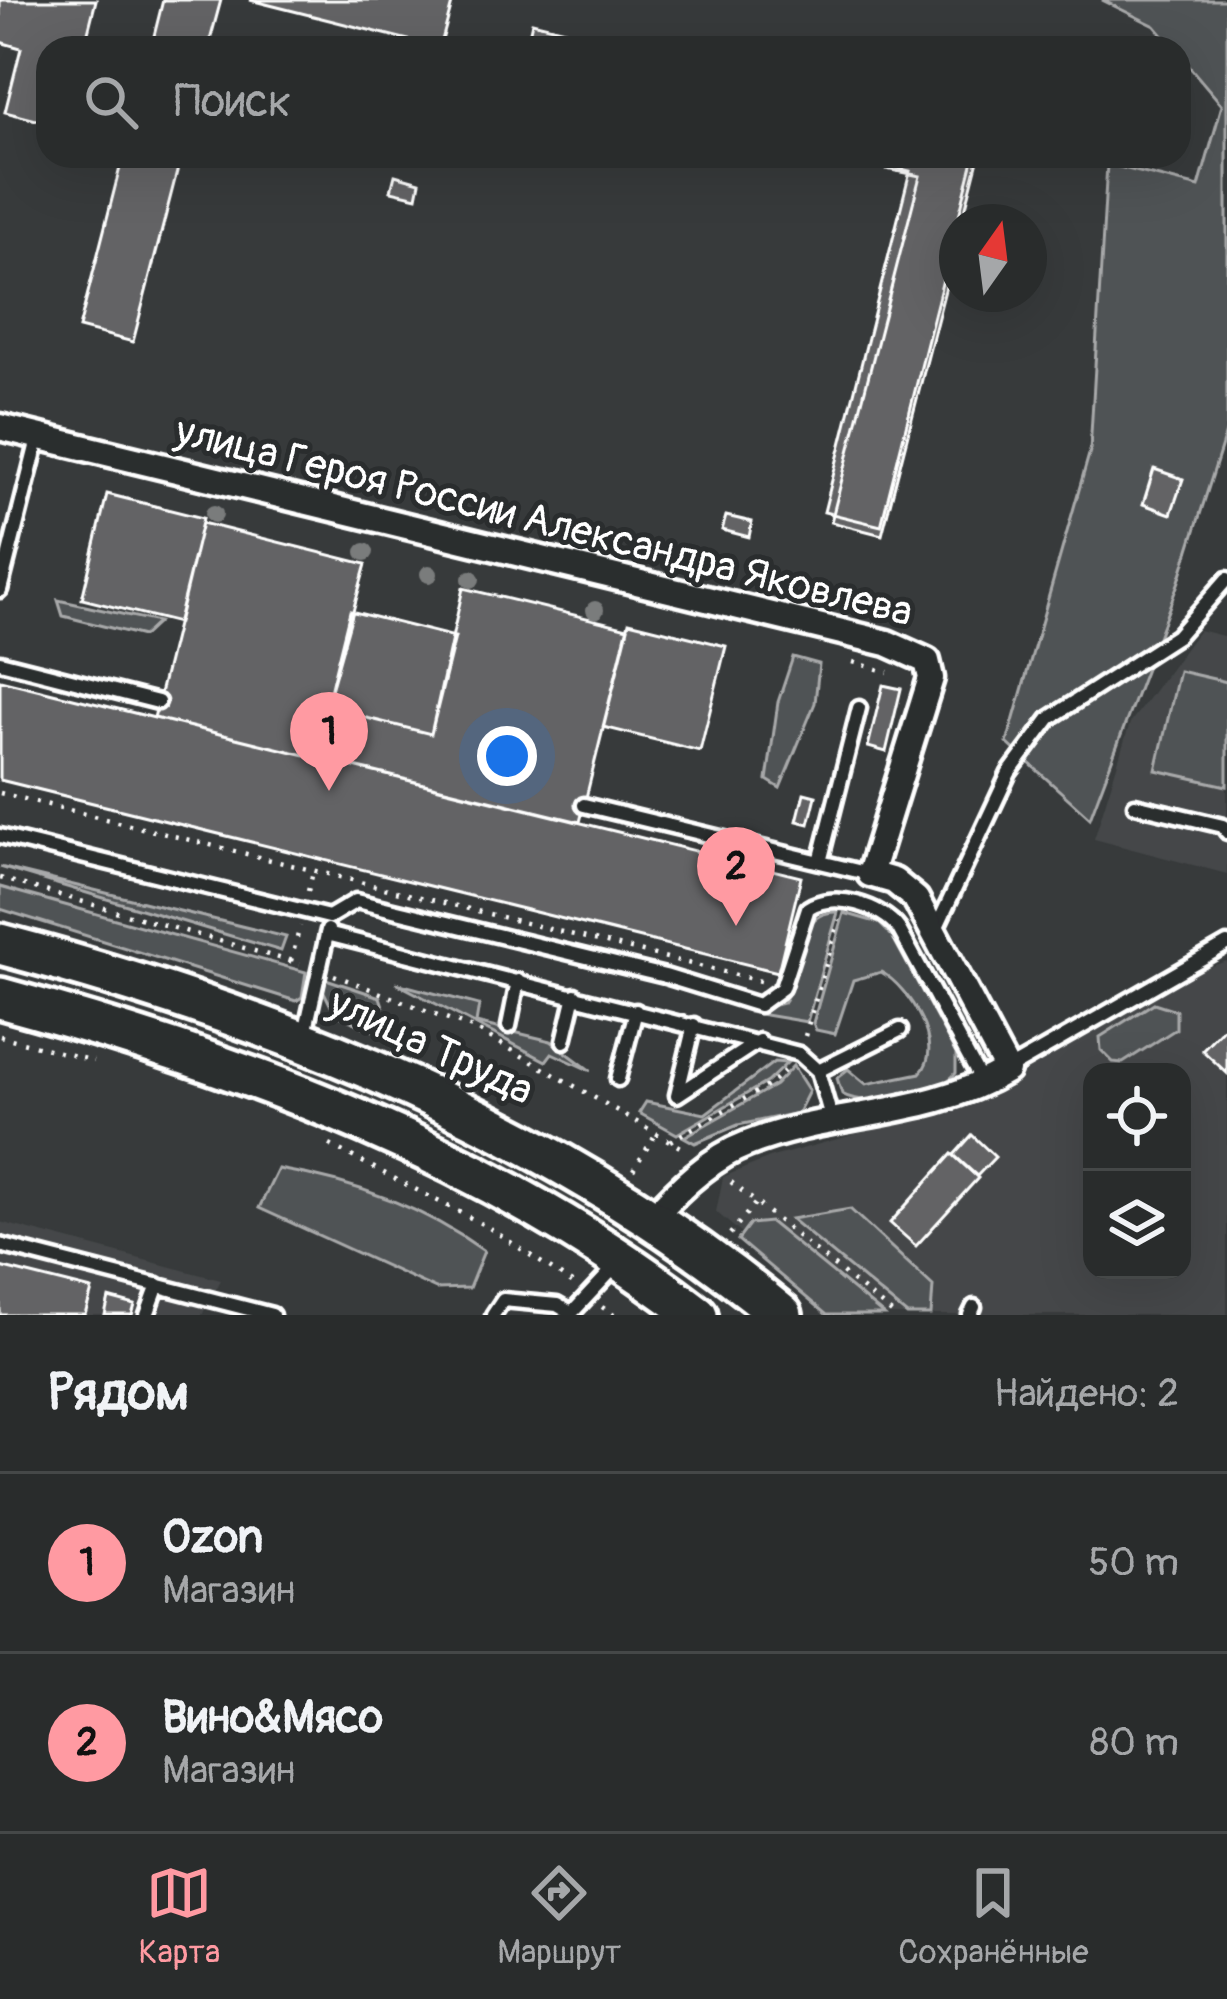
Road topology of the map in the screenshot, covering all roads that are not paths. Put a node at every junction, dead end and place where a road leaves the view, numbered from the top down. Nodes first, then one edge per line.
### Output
1 (0, 427) edge
2 (40, 436) junction
3 (1227, 579) edge
4 (0, 590) edge
5 (0, 662) edge
6 (158, 702) dead end
7 (859, 708) dead end
8 (584, 805) dead end
9 (1135, 805) dead end
10 (1227, 832) edge
11 (0, 836) edge
12 (820, 862) junction
13 (870, 874) junction
14 (329, 917) junction
15 (934, 932) junction
16 (327, 934) junction
17 (0, 944) edge
18 (1227, 944) edge
19 (518, 981) junction
20 (575, 995) junction
21 (0, 998) edge
22 (636, 1011) junction
23 (694, 1025) junction
24 (508, 1026) dead end
25 (900, 1030) dead end
26 (304, 1039) junction
27 (564, 1041) dead end
28 (759, 1041) junction
29 (1007, 1070) junction
30 (818, 1071) junction
31 (618, 1079) dead end
32 (983, 1084) junction
33 (832, 1122) junction
34 (652, 1218) junction
35 (0, 1245) edge
36 (620, 1261) junction
37 (158, 1286) junction
38 (571, 1314) edge
39 (147, 1315) edge
40 (272, 1315) edge
41 (493, 1315) edge
42 (697, 1315) edge
43 (782, 1315) edge

1 - 2 street, улица Героя России Александра Яковлева
2 - 4 lane
2 - 13 street, улица Героя России Александра Яковлева
3 - 15 lane
5 - 6 lane
7 - 12 lane
8 - 12 lane
9 - 10 lane
11 - 14 lane
12 - 13 lane
13 - 15 street
14 - 16 lane
14 - 32 lane
15 - 29 street
16 - 19 lane
16 - 26 lane
17 - 26 main road, улица Труда
18 - 29 lane
19 - 20 lane
19 - 24 lane
20 - 22 lane
20 - 27 lane
21 - 36 main road
22 - 23 lane
22 - 31 lane
23 - 28 lane
23 - 28 lane
25 - 30 lane
26 - 34 main road, улица Труда
28 - 30 lane
29 - 32 street
30 - 33 lane
32 - 33 street
33 - 34 street
34 - 36 main road
34 - 43 main road, улица Труда
35 - 37 lane
36 - 38 lane
36 - 42 main road
37 - 39 lane
37 - 40 lane
38 - 41 lane

